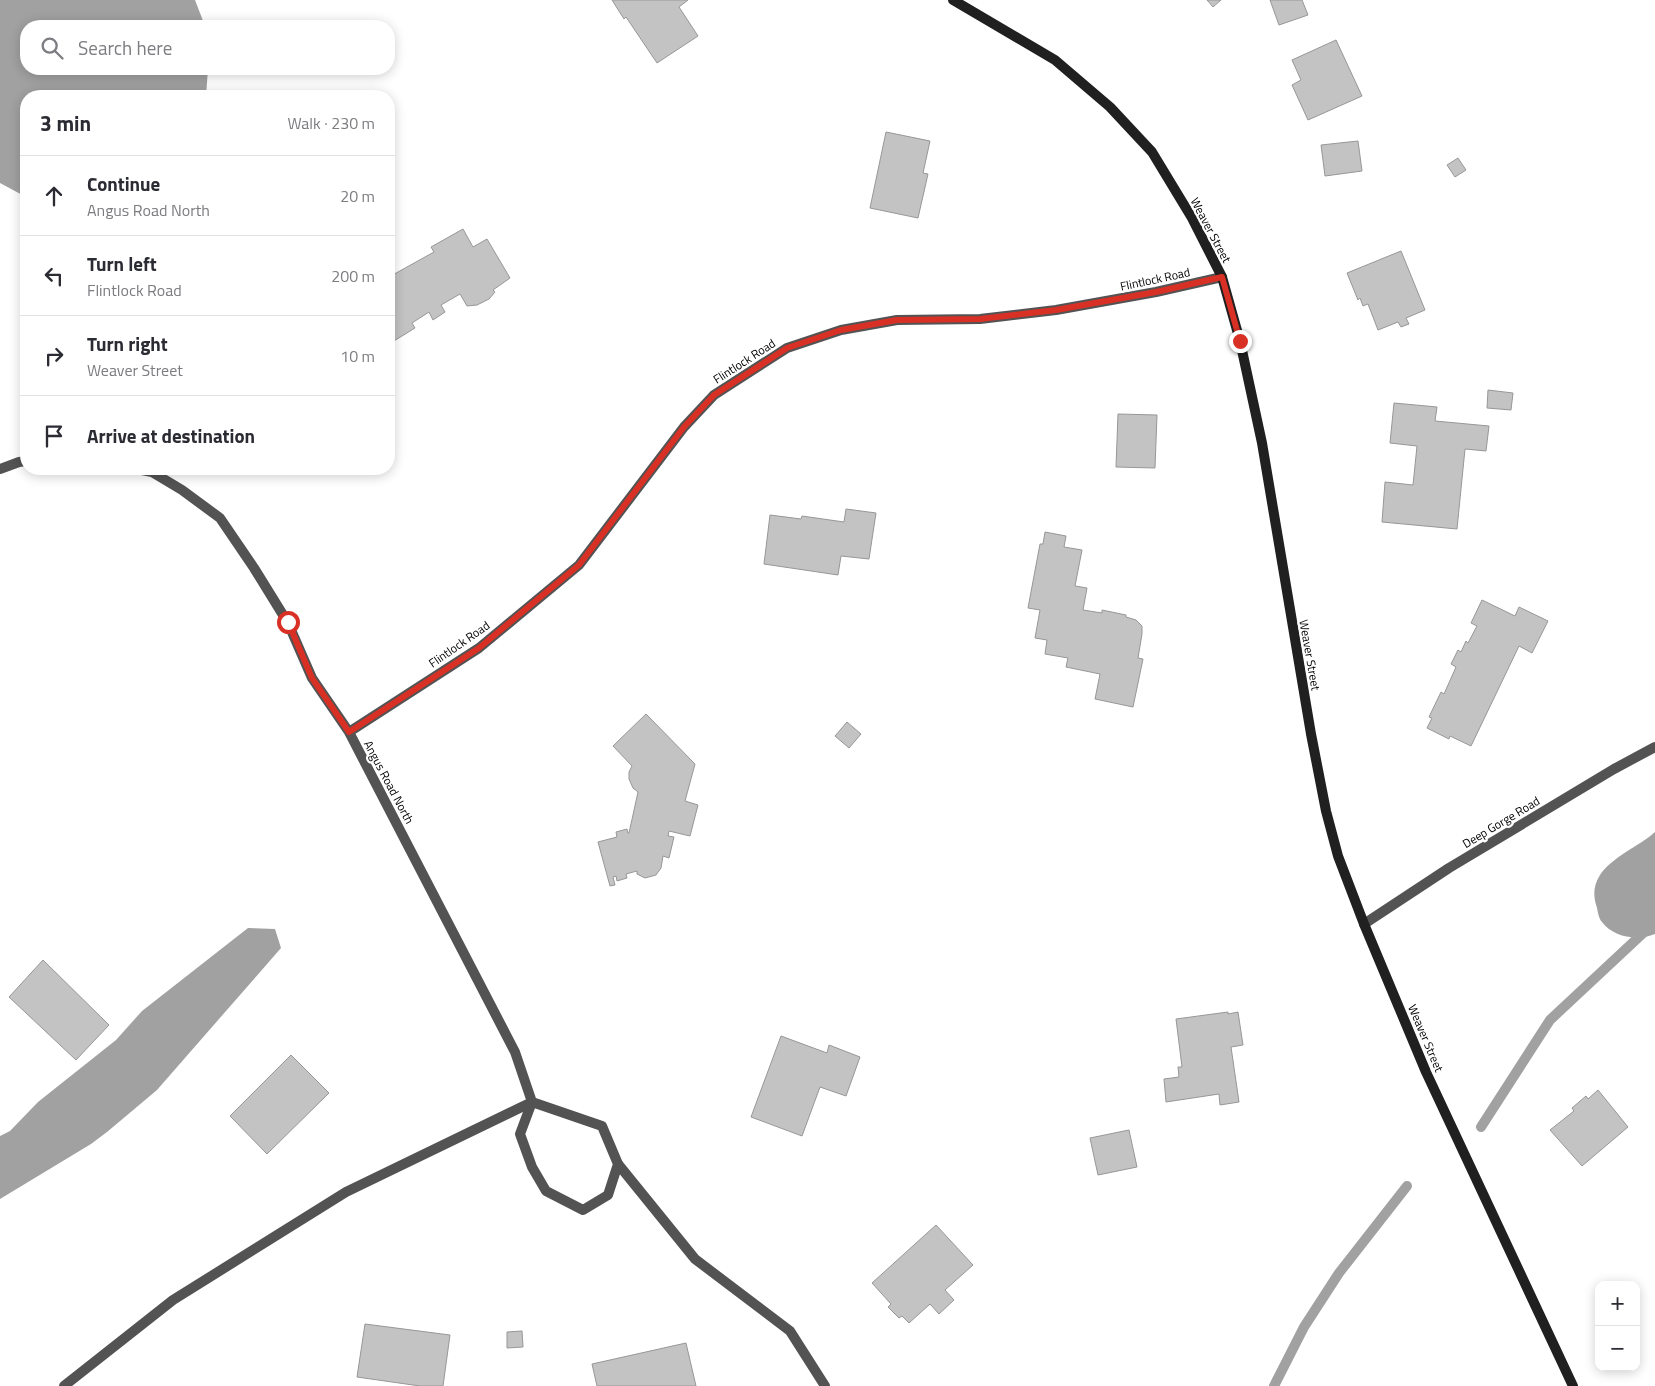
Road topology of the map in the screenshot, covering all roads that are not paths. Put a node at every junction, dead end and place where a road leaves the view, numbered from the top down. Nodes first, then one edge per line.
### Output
1 (954, 0) edge
2 (1222, 277) junction
3 (20, 462) edge
4 (0, 469) edge
5 (157, 475) edge
6 (349, 732) junction
7 (1655, 747) edge
8 (1364, 924) junction
9 (532, 1102) junction
10 (618, 1164) junction
11 (64, 1386) edge
12 (825, 1386) edge
13 (1573, 1386) edge

1 - 2 street, Weaver Street
2 - 6 street, Flintlock Road
2 - 8 street, Weaver Street
3 - 4 street
5 - 6 street, Angus Road North
6 - 9 street, Angus Road North
7 - 8 street, Deep Gorge Road
8 - 13 street, Weaver Street
9 - 10 street
9 - 10 street
9 - 11 street
10 - 12 street

